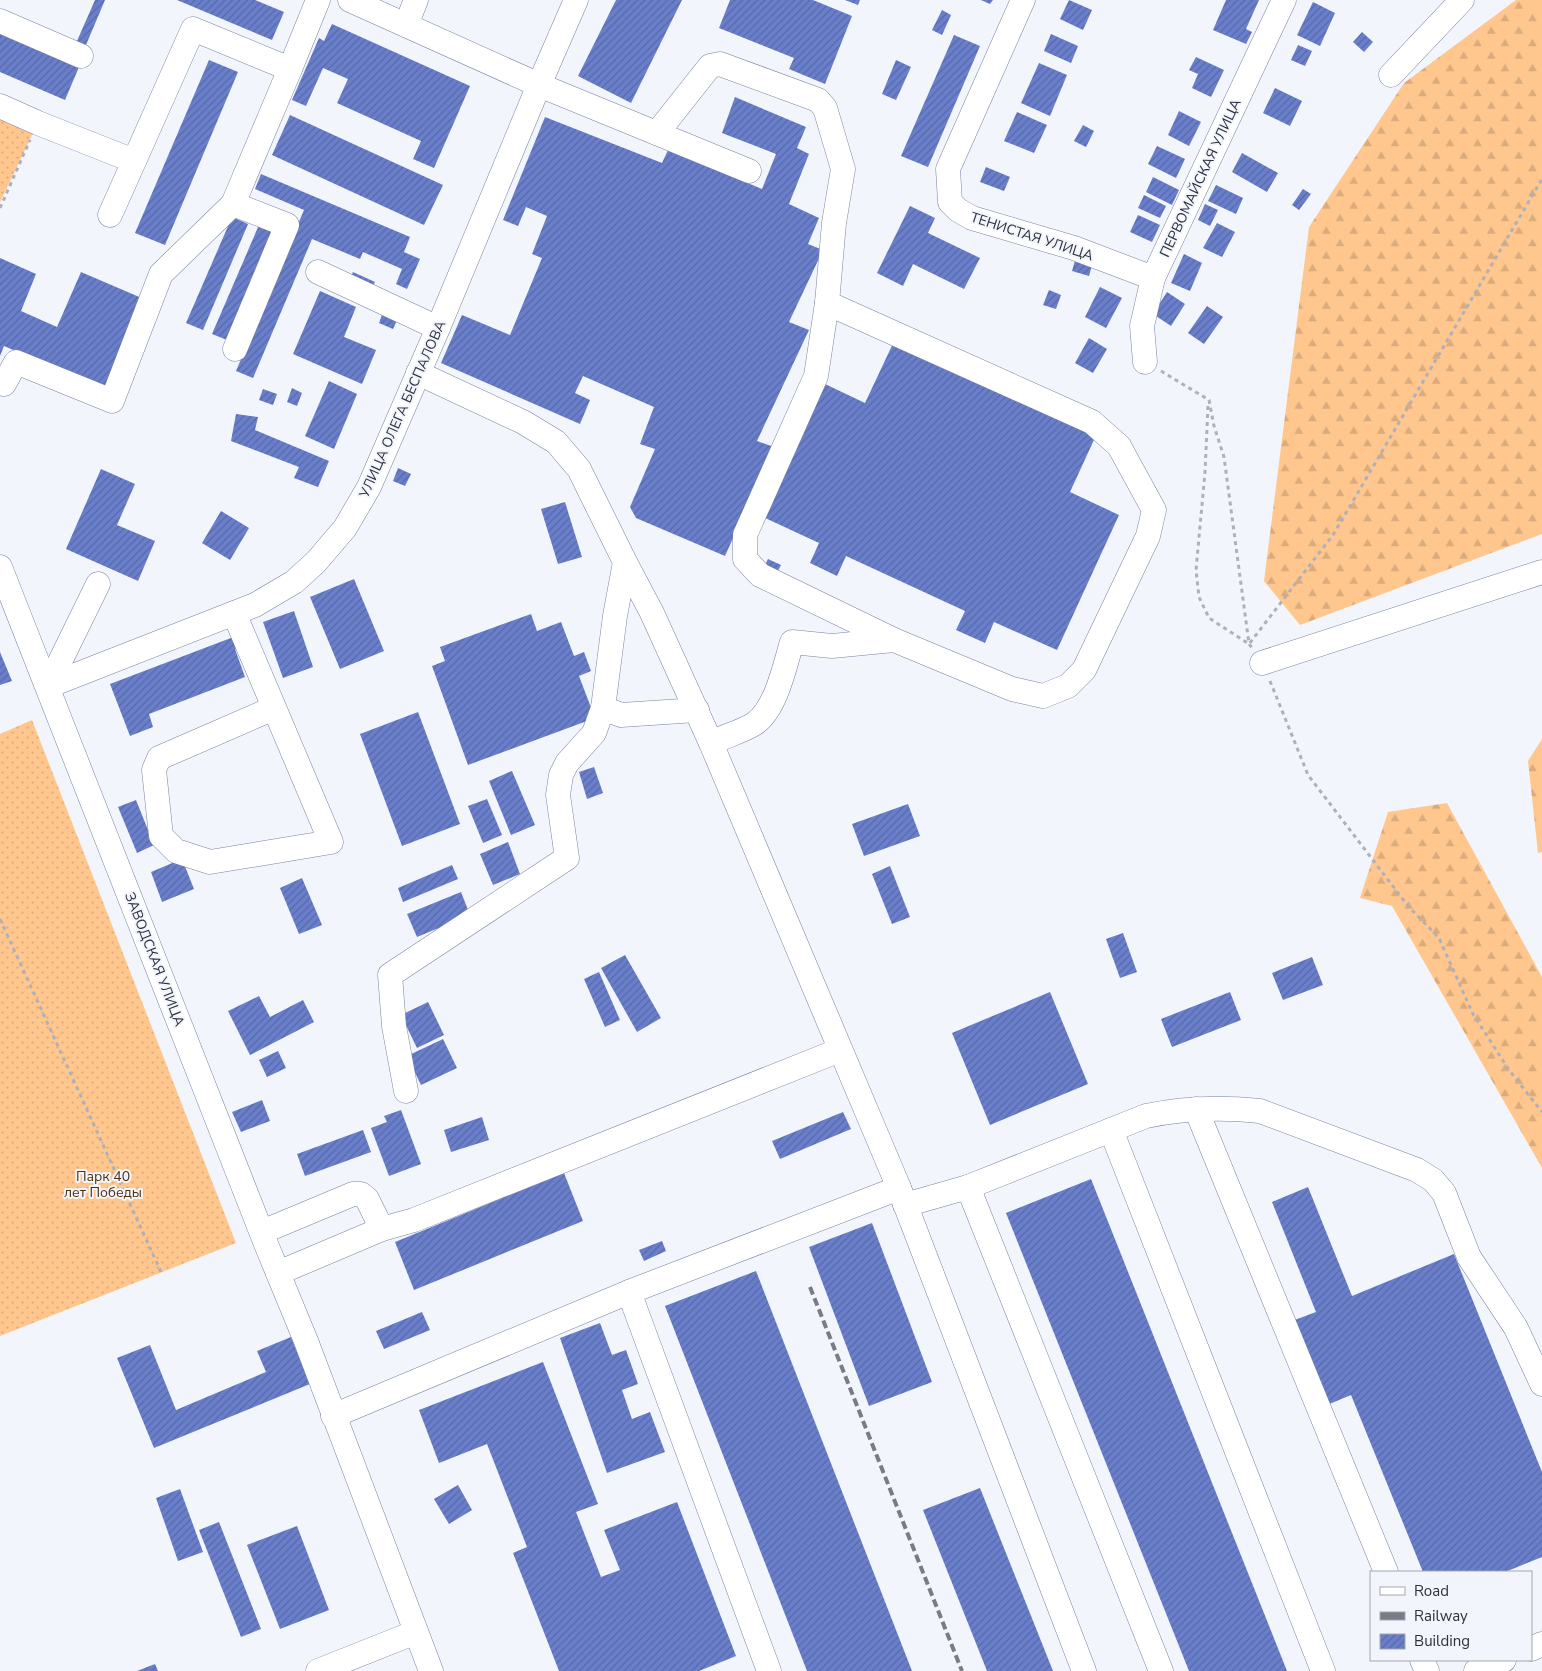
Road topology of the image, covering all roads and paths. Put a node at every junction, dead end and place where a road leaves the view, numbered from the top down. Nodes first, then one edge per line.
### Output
1 (318, 0) edge
2 (350, 0) edge
3 (416, 0) edge
4 (576, 0) edge
5 (1022, 0) edge
6 (1284, 0) edge
7 (1462, 0) edge
8 (0, 21) edge
9 (406, 25) junction
10 (81, 56) dead end
11 (290, 69) junction
12 (1391, 75) dead end
13 (539, 85) junction
14 (0, 106) edge
15 (38, 123) junction
16 (657, 133) junction
17 (134, 161) junction
18 (749, 171) dead end
19 (1542, 179) edge
20 (233, 204) junction
21 (0, 208) edge
22 (110, 216) dead end
23 (318, 272) dead end
24 (1153, 278) junction
25 (827, 303) junction
26 (438, 328) junction
27 (235, 349) dead end
28 (1146, 362) joint
29 (418, 373) junction
30 (0, 382) edge
31 (1209, 400) junction
32 (625, 562) junction
33 (1542, 572) edge
34 (1, 573) edge
35 (98, 584) dead end
36 (234, 613) junction
37 (894, 640) junction
38 (1249, 644) junction
39 (1262, 663) junction
40 (48, 686) junction
41 (274, 708) junction
42 (603, 708) junction
43 (697, 710) junction
44 (711, 742) junction
45 (0, 919) edge
46 (840, 1050) junction
47 (406, 1091) dead end
48 (1196, 1109) junction
49 (1542, 1112) edge
50 (1111, 1130) junction
51 (968, 1187) junction
52 (902, 1196) junction
53 (382, 1229) junction
54 (262, 1232) junction
55 (161, 1272) dead end
56 (278, 1273) junction
57 (629, 1292) junction
58 (1542, 1384) edge
59 (333, 1416) junction
60 (1386, 1571) edge
61 (416, 1632) junction
62 (1501, 1661) edge
63 (318, 1671) edge
64 (431, 1671) edge
65 (770, 1671) edge
66 (1084, 1671) edge
67 (1160, 1671) edge
68 (1323, 1671) edge
69 (1476, 1671) edge

1 - 11 street
2 - 9 street
3 - 9 street
4 - 13 street, УЛИЦА ОЛЕГА БЕСПАЛОВА
5 - 24 street, ТЕНИСТАЯ УЛИЦА
6 - 24 street, ПЕРВОМАЙСКАЯ УЛИЦА
7 - 12 street
8 - 10 street
9 - 13 street
11 - 17 street
11 - 20 street
13 - 16 street
13 - 26 street, УЛИЦА ОЛЕГА БЕСПАЛОВА
14 - 15 street
15 - 17 street
15 - 21 path
16 - 18 street
16 - 25 street
17 - 22 street
19 - 38 path
20 - 27 street
20 - 30 street
23 - 26 street
24 - 28 street, ПЕРВОМАЙСКАЯ УЛИЦА
25 - 37 street
25 - 37 street
26 - 29 street, УЛИЦА ОЛЕГА БЕСПАЛОВА
28 - 31 path
29 - 32 street
29 - 36 street, УЛИЦА ОЛЕГА БЕСПАЛОВА
31 - 38 path
31 - 38 path
32 - 42 street
32 - 43 street
33 - 39 street
34 - 40 street, ЗАВОДСКАЯ УЛИЦА
35 - 40 street
36 - 40 street, УЛИЦА ОЛЕГА БЕСПАЛОВА
36 - 41 street
37 - 44 street
38 - 39 path
39 - 49 path
40 - 54 street, ЗАВОДСКАЯ УЛИЦА
41 - 41 street
42 - 43 street
42 - 47 street
43 - 44 street
44 - 46 street
45 - 55 path
46 - 52 street
46 - 53 street
48 - 50 street
48 - 58 street
48 - 60 street
50 - 51 street
50 - 68 street
51 - 52 street
51 - 67 street
52 - 57 street
52 - 66 street
53 - 54 street
53 - 56 street
54 - 56 street, ЗАВОДСКАЯ УЛИЦА
56 - 59 street, ЗАВОДСКАЯ УЛИЦА
57 - 59 street
57 - 65 street
59 - 61 street, ЗАВОДСКАЯ УЛИЦА
61 - 63 street
61 - 64 street, ЗАВОДСКАЯ УЛИЦА
62 - 69 street

